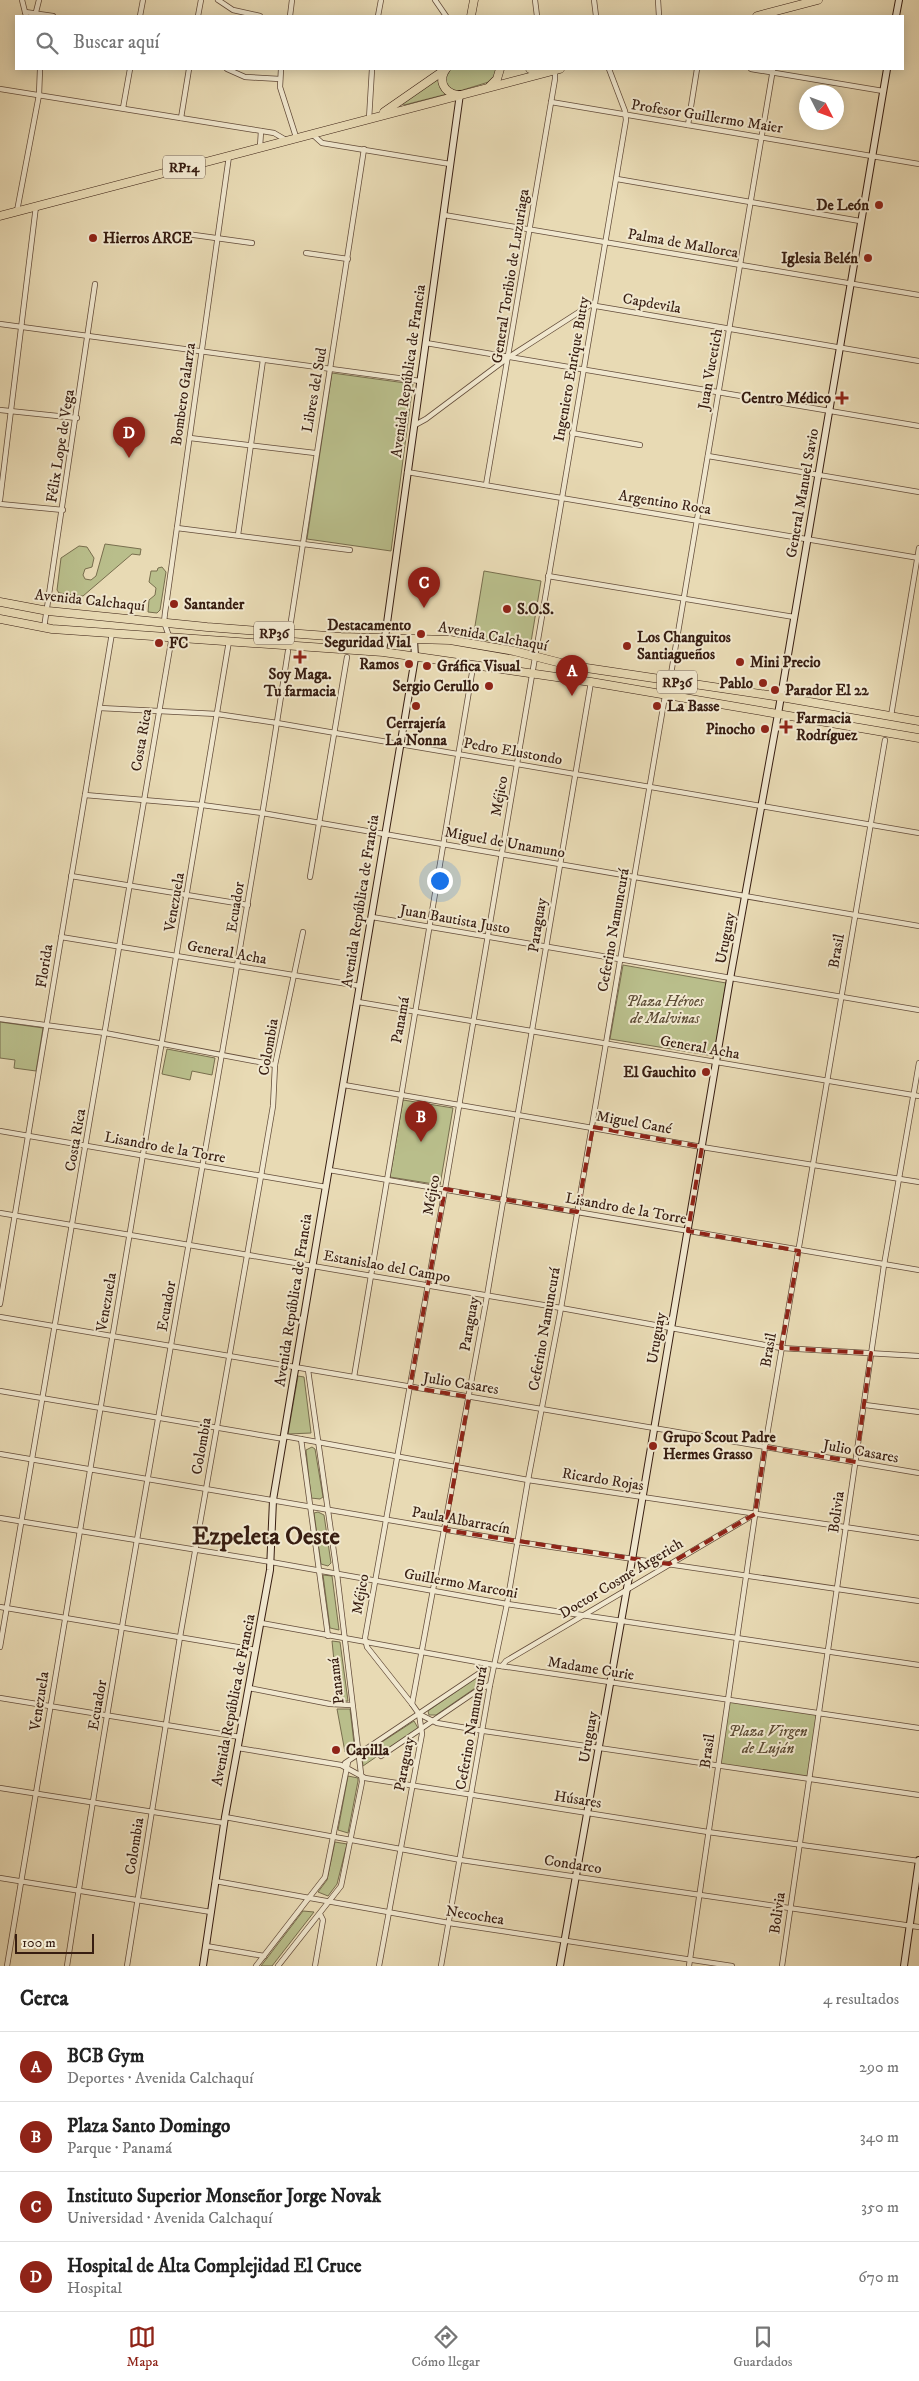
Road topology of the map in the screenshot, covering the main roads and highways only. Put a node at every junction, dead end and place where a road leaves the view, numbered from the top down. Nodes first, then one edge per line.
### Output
1 (474, 0) edge
2 (818, 0) edge
3 (899, 0) edge
4 (782, 13) edge
5 (471, 15) edge
6 (765, 15) edge
7 (896, 15) edge
8 (445, 70) edge
9 (446, 70) edge
10 (500, 70) edge
11 (542, 70) edge
12 (555, 70) edge
13 (886, 70) edge
14 (490, 86) junction
15 (459, 94) junction
16 (368, 119) junction
17 (0, 216) edge
18 (0, 602) edge
19 (0, 619) edge
20 (385, 639) junction
21 (414, 639) junction
22 (383, 652) junction
23 (415, 658) junction
24 (780, 697) junction
25 (778, 714) junction
26 (919, 721) edge
27 (919, 738) edge
28 (919, 1860) edge
29 (203, 1966) edge
30 (560, 1966) edge
31 (904, 1966) edge

1 - 5 main road
2 - 4 main road
3 - 7 main road
4 - 6 main road
8 - 16 main road, RP14
9 - 15 main road
10 - 14 main road
11 - 12 main road
12 - 14 main road
13 - 24 main road, General Manuel Savio
14 - 15 main road
15 - 16 main road, RP14
15 - 20 main road, Avenida República de Francia
16 - 17 main road, RP14
18 - 20 main road, Avenida Calchaquí / RP36
19 - 22 main road, Avenida Calchaquí / RP36
20 - 21 main road, Avenida Calchaquí / RP36
20 - 22 main road, Avenida República de Francia
21 - 23 main road, Avenida República de Francia
21 - 24 main road, Avenida Calchaquí / RP36
22 - 23 main road, Avenida Calchaquí / RP36
23 - 25 main road, Avenida Calchaquí / RP36
23 - 29 main road, Avenida República de Francia
24 - 25 main road, General Manuel Savio
24 - 26 main road, Avenida Calchaquí / RP36
25 - 27 main road, Avenida Calchaquí / RP36
25 - 30 main road, Uruguay
28 - 31 main road

